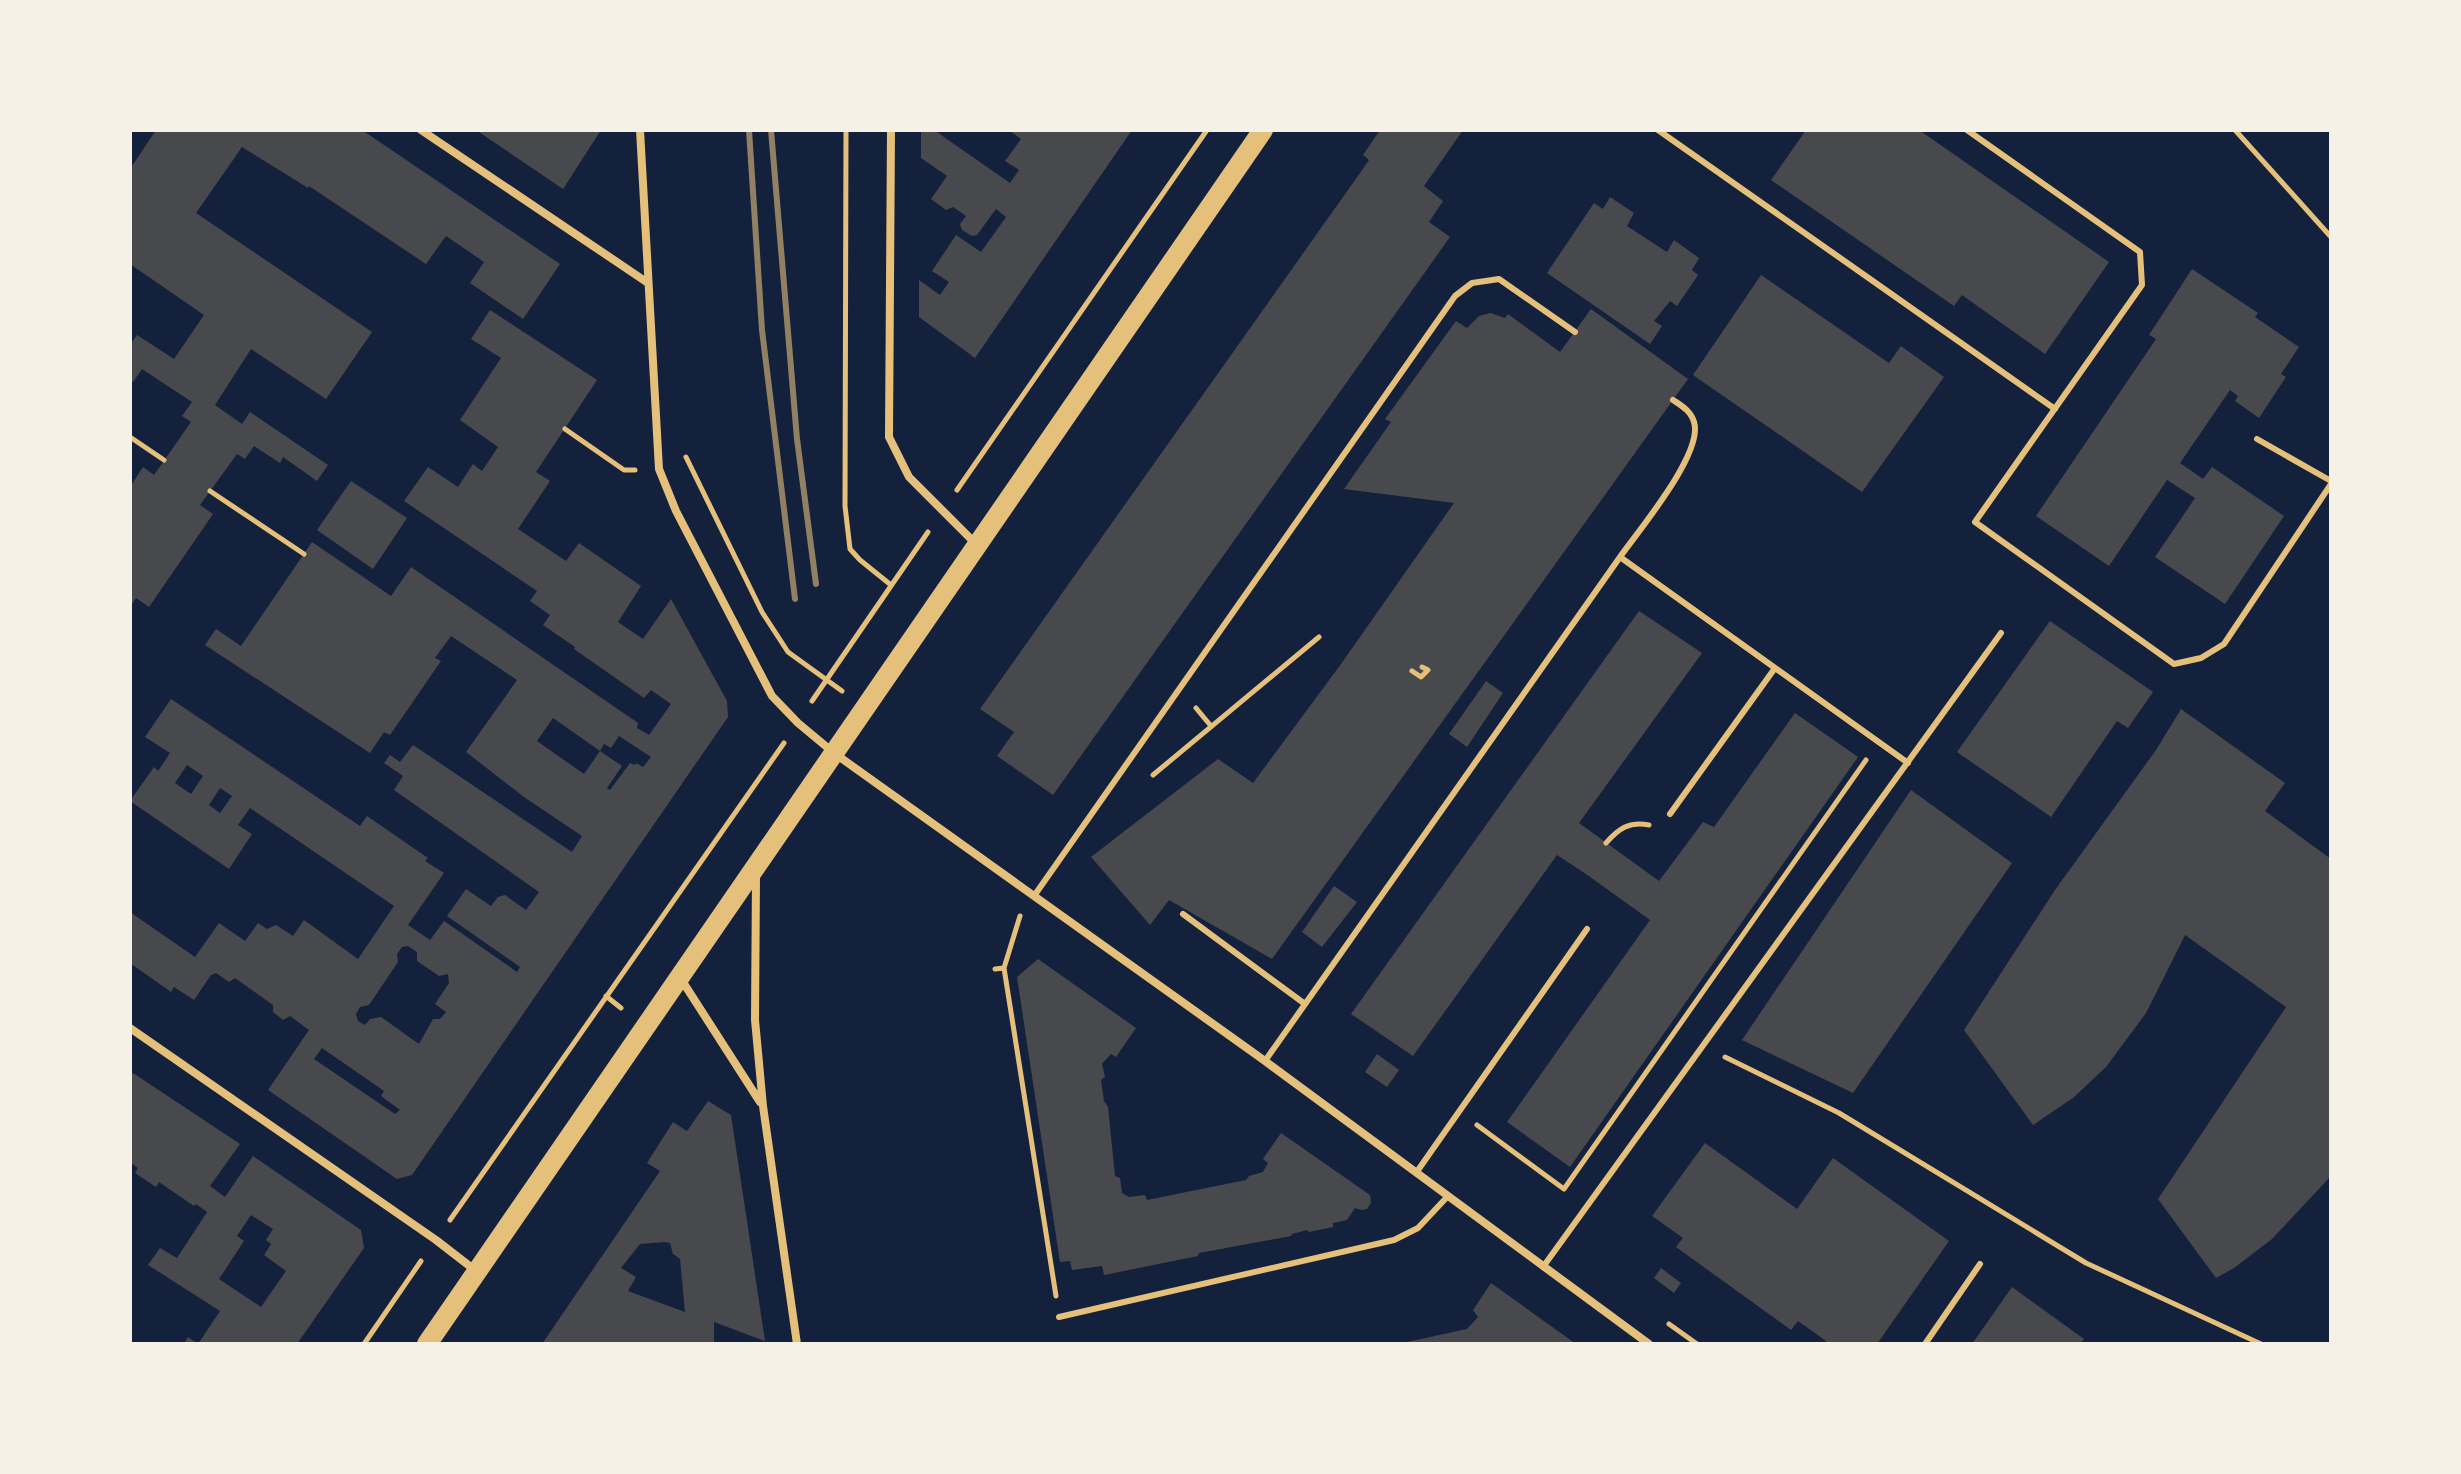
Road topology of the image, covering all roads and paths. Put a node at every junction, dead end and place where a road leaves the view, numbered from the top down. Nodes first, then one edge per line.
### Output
1 (421, 130) edge
2 (640, 130) edge
3 (846, 130) edge
4 (891, 130) edge
5 (1263, 130) edge
6 (1658, 130) edge
7 (1967, 130) edge
8 (2235, 130) edge
9 (2331, 237) edge
10 (648, 283) junction
11 (1575, 332) dead end
12 (1673, 400) dead end
13 (2055, 409) junction
14 (565, 429) dead end
15 (130, 437) edge
16 (2257, 439) dead end
17 (682, 448) dead end
18 (164, 460) dead end
19 (659, 469) junction
20 (2331, 482) edge
21 (210, 491) dead end
22 (977, 546) junction
23 (304, 554) dead end
24 (1620, 557) junction
25 (891, 585) dead end
26 (2001, 633) dead end
27 (1319, 637) dead end
28 (1422, 667) dead end
29 (1775, 668) junction
30 (1412, 671) dead end
31 (826, 680) dead end
32 (1878, 742) junction
33 (834, 753) junction
34 (1908, 763) junction
35 (1143, 783) dead end
36 (1670, 814) joint
37 (1606, 843) dead end
38 (756, 866) junction
39 (1034, 896) junction
40 (1183, 914) dead end
41 (1587, 929) dead end
42 (1004, 968) junction
43 (995, 969) dead end
44 (679, 977) junction
45 (1305, 1004) junction
46 (130, 1028) edge
47 (1703, 1046) junction
48 (1265, 1061) junction
49 (763, 1106) junction
50 (1459, 1112) junction
51 (1416, 1173) junction
52 (1448, 1196) junction
53 (1980, 1264) dead end
54 (1543, 1267) junction
55 (476, 1272) junction
56 (1059, 1317) joint
57 (427, 1344) edge
58 (797, 1344) edge
59 (1649, 1344) edge
60 (1925, 1344) edge
61 (2261, 1344) edge

1 - 10 street
2 - 10 street
3 - 25 path
4 - 22 street
5 - 22 main road
6 - 13 lane
7 - 13 lane
8 - 9 path
10 - 19 street
11 - 39 lane
12 - 24 lane
13 - 20 lane
14 - 19 path
15 - 18 path
16 - 20 lane
17 - 31 path
19 - 33 street
21 - 23 path
22 - 33 main road
24 - 29 lane
24 - 45 lane
26 - 34 lane
27 - 35 path
28 - 30 path
29 - 32 lane
29 - 36 lane
32 - 34 lane
32 - 50 path
33 - 38 main road
33 - 39 street
34 - 47 lane
36 - 37 path
38 - 44 main road
38 - 49 street
39 - 42 path
39 - 48 street
40 - 45 lane
41 - 50 lane
42 - 43 path
42 - 56 path
44 - 49 street
44 - 55 main road
45 - 48 lane
46 - 55 street
47 - 54 lane
47 - 61 path
48 - 51 street
49 - 58 street
50 - 51 lane
51 - 52 street
52 - 54 street
52 - 56 lane
53 - 60 lane
54 - 59 street
55 - 57 main road

